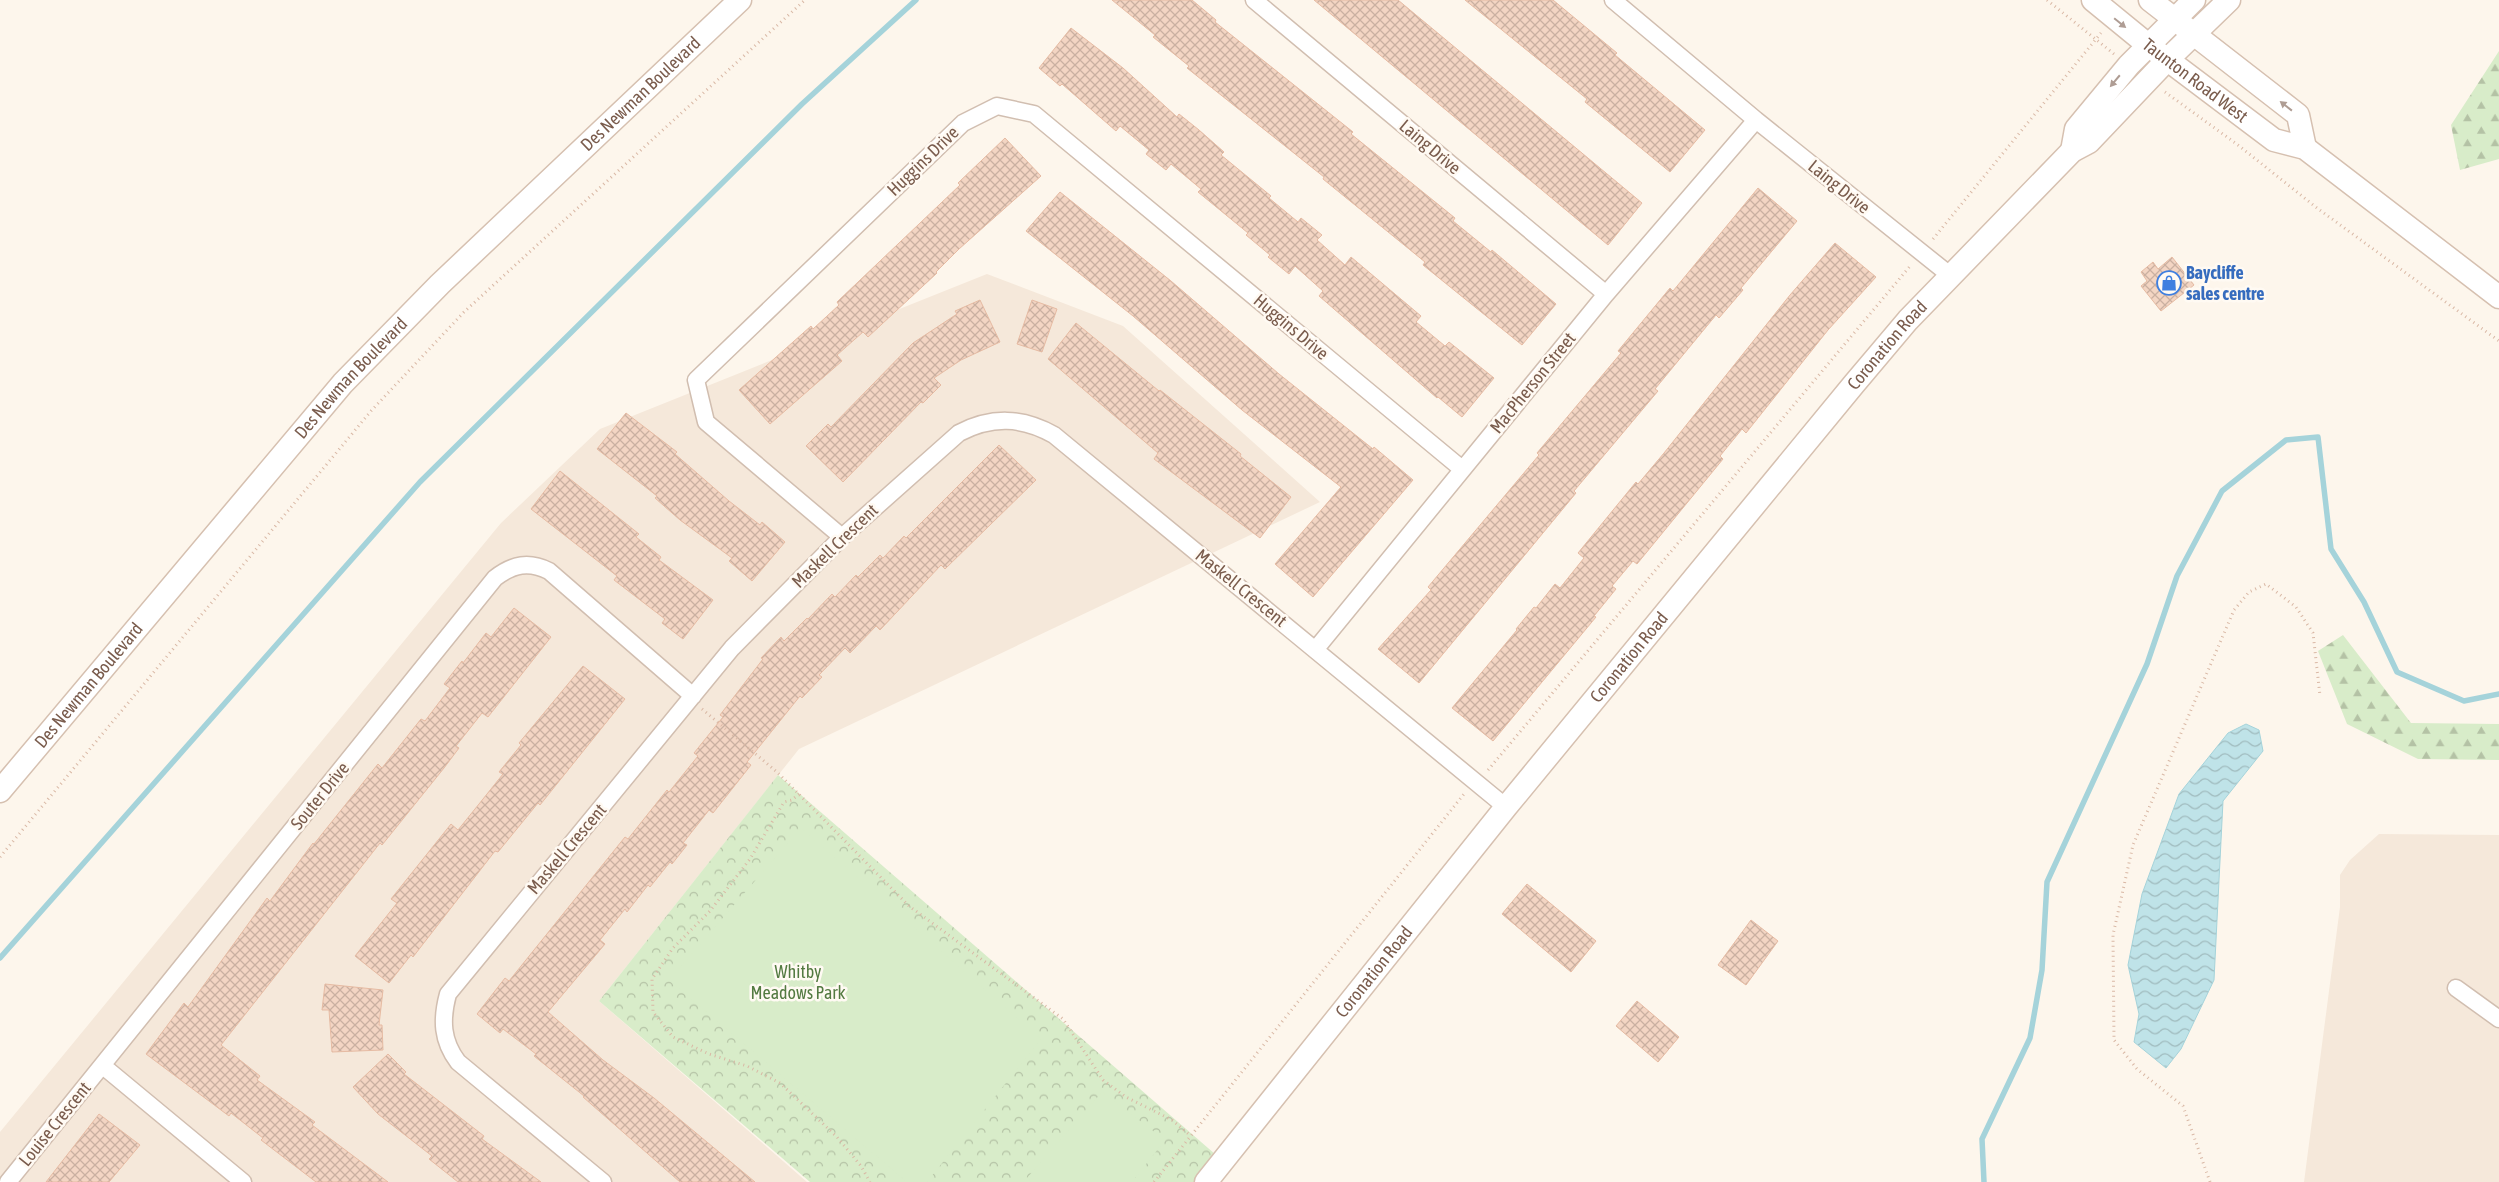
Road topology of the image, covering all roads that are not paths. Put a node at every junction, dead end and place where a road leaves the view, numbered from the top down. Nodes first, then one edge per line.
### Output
1 (740, 0) edge
2 (1254, 0) edge
3 (1613, 0) edge
4 (2093, 0) edge
5 (2150, 0) edge
6 (2194, 0) edge
7 (2229, 0) edge
8 (2174, 19) junction
9 (2194, 34) junction
10 (2148, 45) junction
11 (2167, 60) junction
12 (1756, 120) junction
13 (2305, 148) junction
14 (2072, 151) junction
15 (1951, 276) junction
16 (1606, 294) junction
17 (2499, 296) edge
18 (1462, 469) junction
19 (842, 537) junction
20 (1315, 650) junction
21 (693, 696) junction
22 (0, 791) edge
23 (1506, 807) junction
24 (2456, 988) dead end
25 (2499, 1019) edge
26 (103, 1066) junction
27 (599, 1181) edge
28 (8, 1182) edge
29 (243, 1182) edge
30 (1206, 1182) edge

1 - 22 street, Des Newman Boulevard
2 - 16 street, Laing Drive
3 - 12 street, Laing Drive
4 -> 10 street, Taunton Road West
5 - 8 street, Taunton Road West
6 - 8 street
7 - 9 street, Coronation Road
8 - 9 street, Taunton Road West
8 - 10 street
9 - 11 street, Coronation Road
13 -> 9 street, Taunton Road West
10 - 11 street, Taunton Road West
10 -> 14 street
11 - 13 street, Taunton Road West
11 - 14 street, Coronation Road
12 - 15 street, Laing Drive
12 - 16 street, MacPherson Street
13 - 17 street, Taunton Road West
14 - 15 street, Coronation Road
15 - 23 street, Coronation Road
16 - 18 street, MacPherson Street
18 - 19 street, Huggins Drive
18 - 20 street, MacPherson Street
19 - 20 street, Maskell Crescent
19 - 21 street, Maskell Crescent
20 - 23 street, Maskell Crescent
21 - 26 street, Souter Drive
21 - 27 street, Maskell Crescent
23 - 30 street, Coronation Road
24 - 25 street
26 - 28 street, Louise Crescent
26 - 29 street

